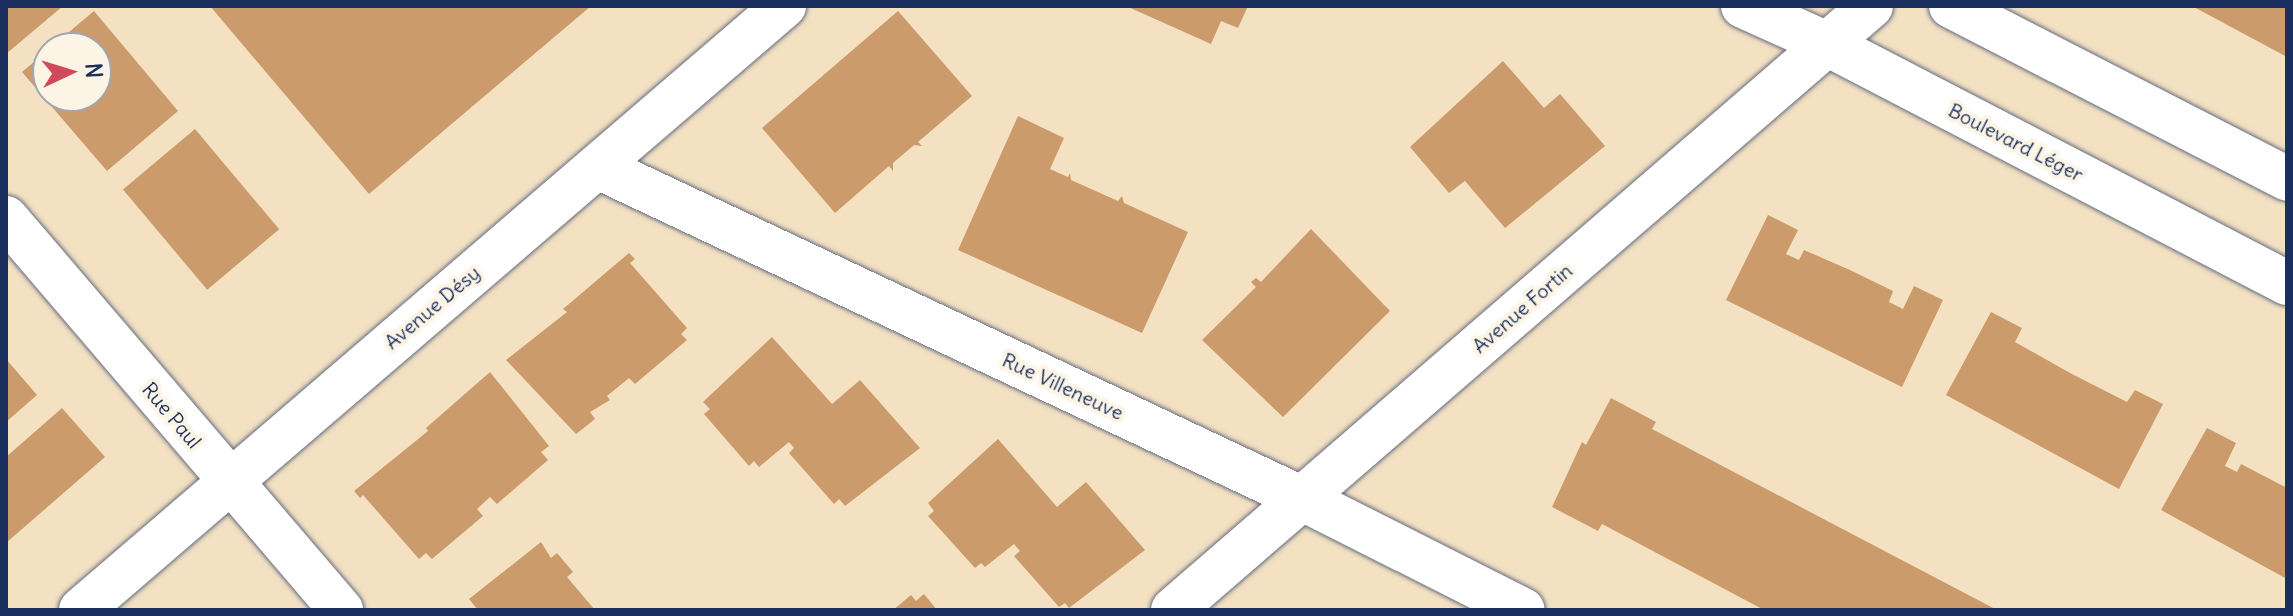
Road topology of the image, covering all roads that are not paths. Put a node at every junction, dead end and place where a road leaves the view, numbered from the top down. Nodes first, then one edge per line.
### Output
1 (784, 6) edge
2 (1743, 6) edge
3 (1871, 6) edge
4 (1951, 6) edge
5 (1825, 43) junction
6 (600, 168) junction
7 (2287, 179) edge
8 (6, 218) edge
9 (2287, 283) edge
10 (229, 481) junction
11 (1303, 499) junction
12 (81, 610) edge
13 (341, 610) edge
14 (1173, 610) edge
15 (1523, 610) edge

1 - 6 street, Avenue Désy
2 - 5 street, Boulevard Léger
3 - 5 street, Avenue Fortin
4 - 7 street
5 - 9 street, Boulevard Léger
5 - 11 street, Avenue Fortin
6 - 10 street, Avenue Désy
6 - 11 street, Rue Villeneuve
8 - 10 street, Rue Paul
10 - 12 street, Avenue Désy
10 - 13 street, Rue Paul
11 - 14 street, Avenue Fortin
11 - 15 street, Rue Villeneuve

